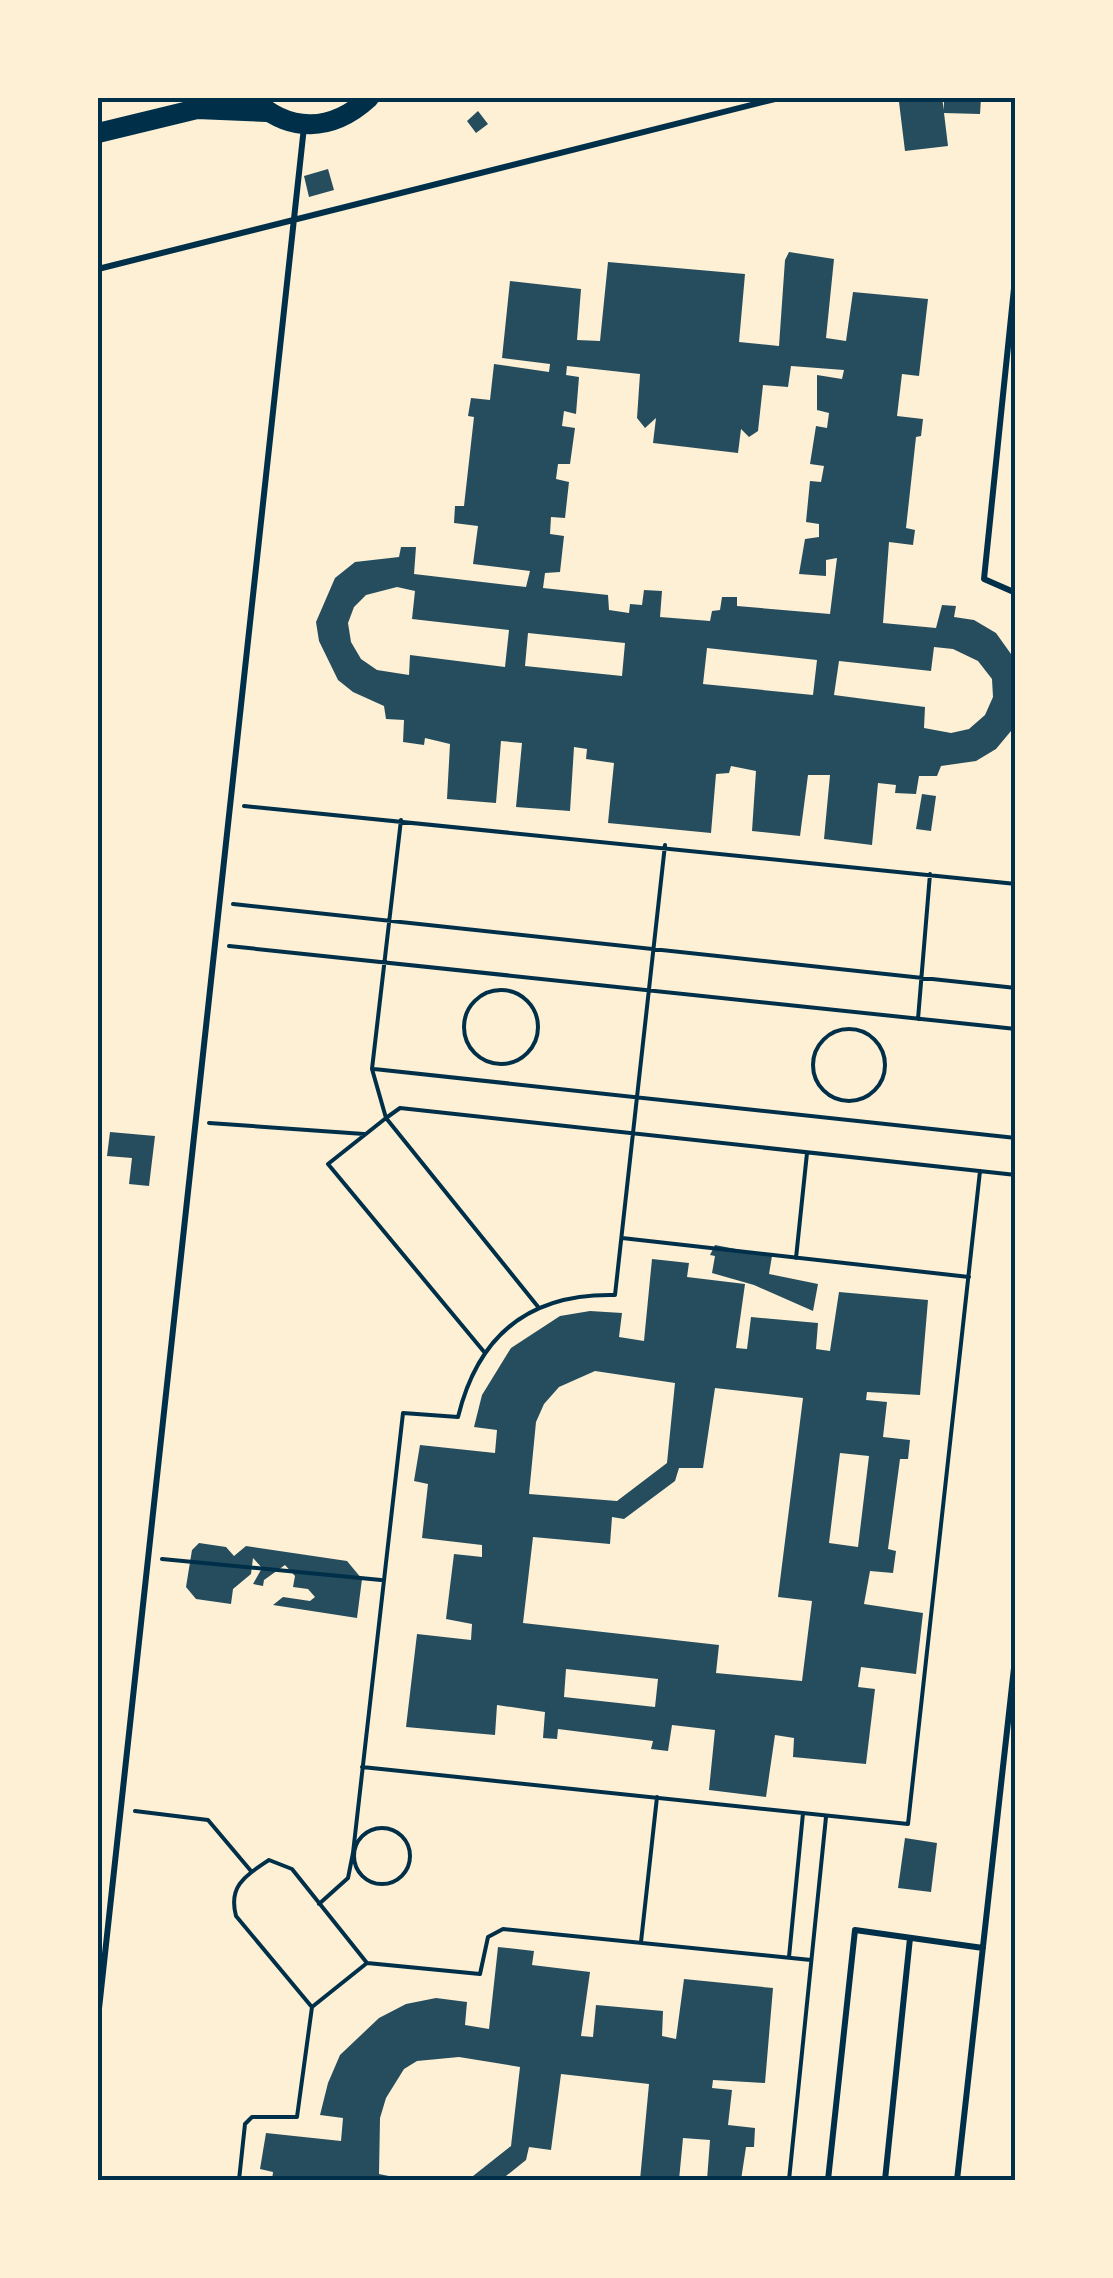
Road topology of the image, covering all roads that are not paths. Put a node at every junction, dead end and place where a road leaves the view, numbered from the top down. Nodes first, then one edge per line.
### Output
1 (369, 98) edge
2 (779, 98) edge
3 (260, 105) edge
4 (304, 126) junction
5 (98, 133) edge
6 (292, 218) junction
7 (98, 269) edge
8 (1016, 269) edge
9 (1012, 318) edge
10 (1016, 593) edge
11 (1016, 1650) edge
12 (910, 1938) junction
13 (983, 1948) junction
14 (98, 2018) edge
15 (828, 2180) edge
16 (885, 2180) edge
17 (957, 2180) edge

1 - 4 main road
2 - 6 lane
3 - 4 main road
3 - 5 main road
4 - 6 lane
6 - 7 lane
6 - 14 lane
8 - 9 lane
9 - 10 lane
11 - 13 lane
12 - 13 lane
12 - 15 lane
12 - 16 lane
13 - 17 lane

